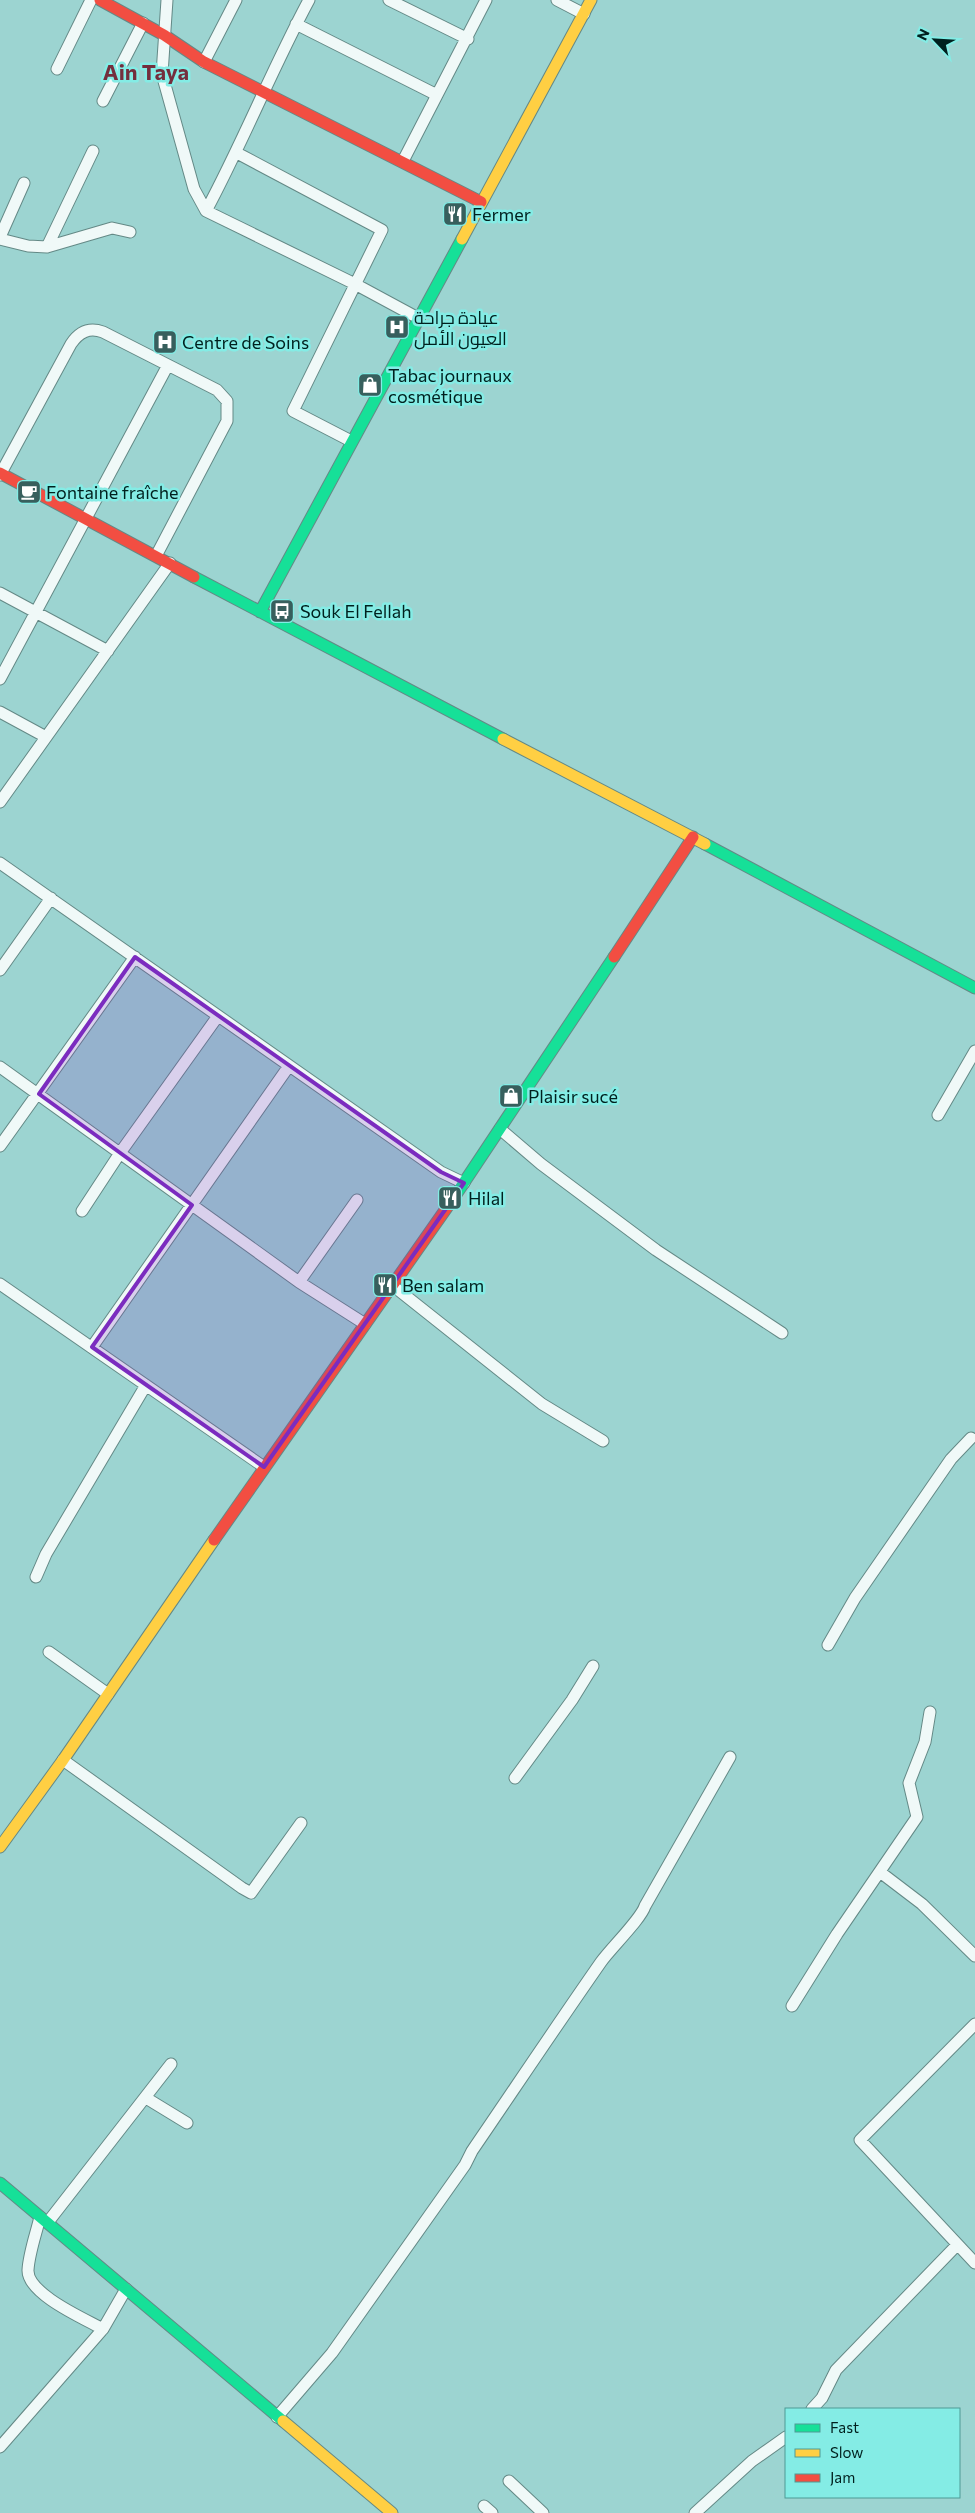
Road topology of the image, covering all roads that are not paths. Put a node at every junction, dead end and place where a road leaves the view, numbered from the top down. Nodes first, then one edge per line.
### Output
1 (91, 0) edge
2 (100, 0) edge
3 (167, 0) edge
4 (236, 0) edge
5 (309, 0) edge
6 (389, 0) edge
7 (486, 0) edge
8 (557, 0) edge
9 (591, 0) edge
10 (584, 14) junction
11 (143, 23) junction
12 (296, 24) junction
13 (164, 35) junction
14 (468, 39) junction
15 (204, 62) junction
16 (57, 69) dead end
17 (263, 91) junction
18 (437, 95) junction
19 (103, 101) dead end
20 (93, 151) dead end
21 (237, 153) junction
22 (403, 162) junction
23 (24, 183) dead end
24 (481, 202) junction
25 (206, 211) junction
26 (130, 232) dead end
27 (0, 238) edge
28 (47, 247) junction
29 (355, 284) junction
30 (418, 318) junction
31 (168, 365) junction
32 (351, 441) junction
33 (0, 474) edge
34 (87, 519) junction
35 (156, 556) junction
36 (170, 563) junction
37 (0, 593) edge
38 (36, 612) junction
39 (260, 612) junction
40 (108, 651) junction
41 (0, 679) edge
42 (0, 712) edge
43 (46, 737) junction
44 (0, 802) edge
45 (694, 837) junction
46 (0, 862) edge
47 (50, 898) junction
48 (135, 957) junction
49 (0, 970) edge
50 (975, 988) edge
51 (218, 1016) junction
52 (975, 1051) edge
53 (289, 1066) junction
54 (0, 1067) edge
55 (39, 1094) junction
56 (938, 1115) dead end
57 (500, 1129) junction
58 (0, 1146) edge
59 (120, 1153) junction
60 (464, 1182) junction
61 (357, 1200) dead end
62 (192, 1205) junction
63 (82, 1211) dead end
64 (299, 1282) junction
65 (0, 1284) edge
66 (392, 1285) junction
67 (364, 1324) junction
68 (782, 1333) dead end
69 (92, 1347) junction
70 (146, 1385) junction
71 (971, 1438) dead end
72 (603, 1441) dead end
73 (264, 1467) junction
74 (36, 1578) dead end
75 (828, 1645) dead end
76 (49, 1652) dead end
77 (594, 1666) dead end
78 (108, 1694) junction
79 (930, 1712) dead end
80 (730, 1757) dead end
81 (63, 1760) junction
82 (516, 1778) dead end
83 (302, 1823) dead end
84 (0, 1847) edge
85 (880, 1872) junction
86 (975, 1956) edge
87 (792, 2006) dead end
88 (975, 2024) edge
89 (170, 2064) dead end
90 (146, 2098) junction
91 (187, 2123) dead end
92 (0, 2183) edge
93 (44, 2219) junction
94 (957, 2245) junction
95 (975, 2263) edge
96 (126, 2289) junction
97 (103, 2329) junction
98 (813, 2408) edge
99 (277, 2417) junction
100 (785, 2438) edge
101 (0, 2447) edge
102 (509, 2481) dead end
103 (392, 2513) edge
104 (542, 2513) edge
105 (695, 2513) edge

1 - 16 street
2 - 11 main road
3 - 13 street
4 - 15 street
5 - 12 street
6 - 14 street
7 - 14 street
8 - 10 street
9 - 10 main road
10 - 24 main road
11 - 13 main road
11 - 19 street
12 - 17 street
12 - 18 street
13 - 15 main road
13 - 25 street
14 - 18 street
15 - 17 main road
17 - 21 street
17 - 22 main road
18 - 22 street
20 - 28 street
21 - 25 street
21 - 29 street
22 - 24 main road
23 - 27 street
24 - 30 main road
25 - 29 street
26 - 28 street
27 - 28 street
29 - 30 street
29 - 32 street
30 - 32 main road
31 - 33 street
31 - 34 street
31 - 35 street
32 - 39 main road
33 - 34 main road
34 - 35 main road
34 - 38 street
35 - 36 main road
36 - 39 main road
36 - 40 street
37 - 38 street
38 - 40 street
38 - 41 street
39 - 45 main road
40 - 43 street
42 - 43 street
43 - 44 street
45 - 50 main road
45 - 57 main road
46 - 47 street
47 - 48 street
47 - 49 street
48 - 51 street
48 - 55 street
51 - 53 street
51 - 59 street
52 - 56 street
53 - 60 street
53 - 62 street
54 - 55 street
55 - 58 street
55 - 59 street
57 - 60 main road
57 - 68 street
59 - 62 street
59 - 63 street
60 - 66 main road
61 - 64 street
62 - 64 street
62 - 69 street
64 - 67 street
65 - 69 street
66 - 67 main road
66 - 72 street
67 - 73 main road
69 - 70 street
70 - 73 street
70 - 74 street
71 - 75 street
73 - 78 main road
76 - 78 street
77 - 82 street
78 - 81 main road
79 - 85 street
80 - 99 street
81 - 83 street
81 - 84 main road
85 - 86 street
85 - 87 street
88 - 94 street
89 - 90 street
90 - 91 street
90 - 93 street
92 - 93 main road
93 - 96 main road
93 - 97 street
94 - 95 street
94 - 98 street
96 - 97 street
96 - 99 main road
97 - 101 street
99 - 103 main road
100 - 105 street
102 - 104 street

